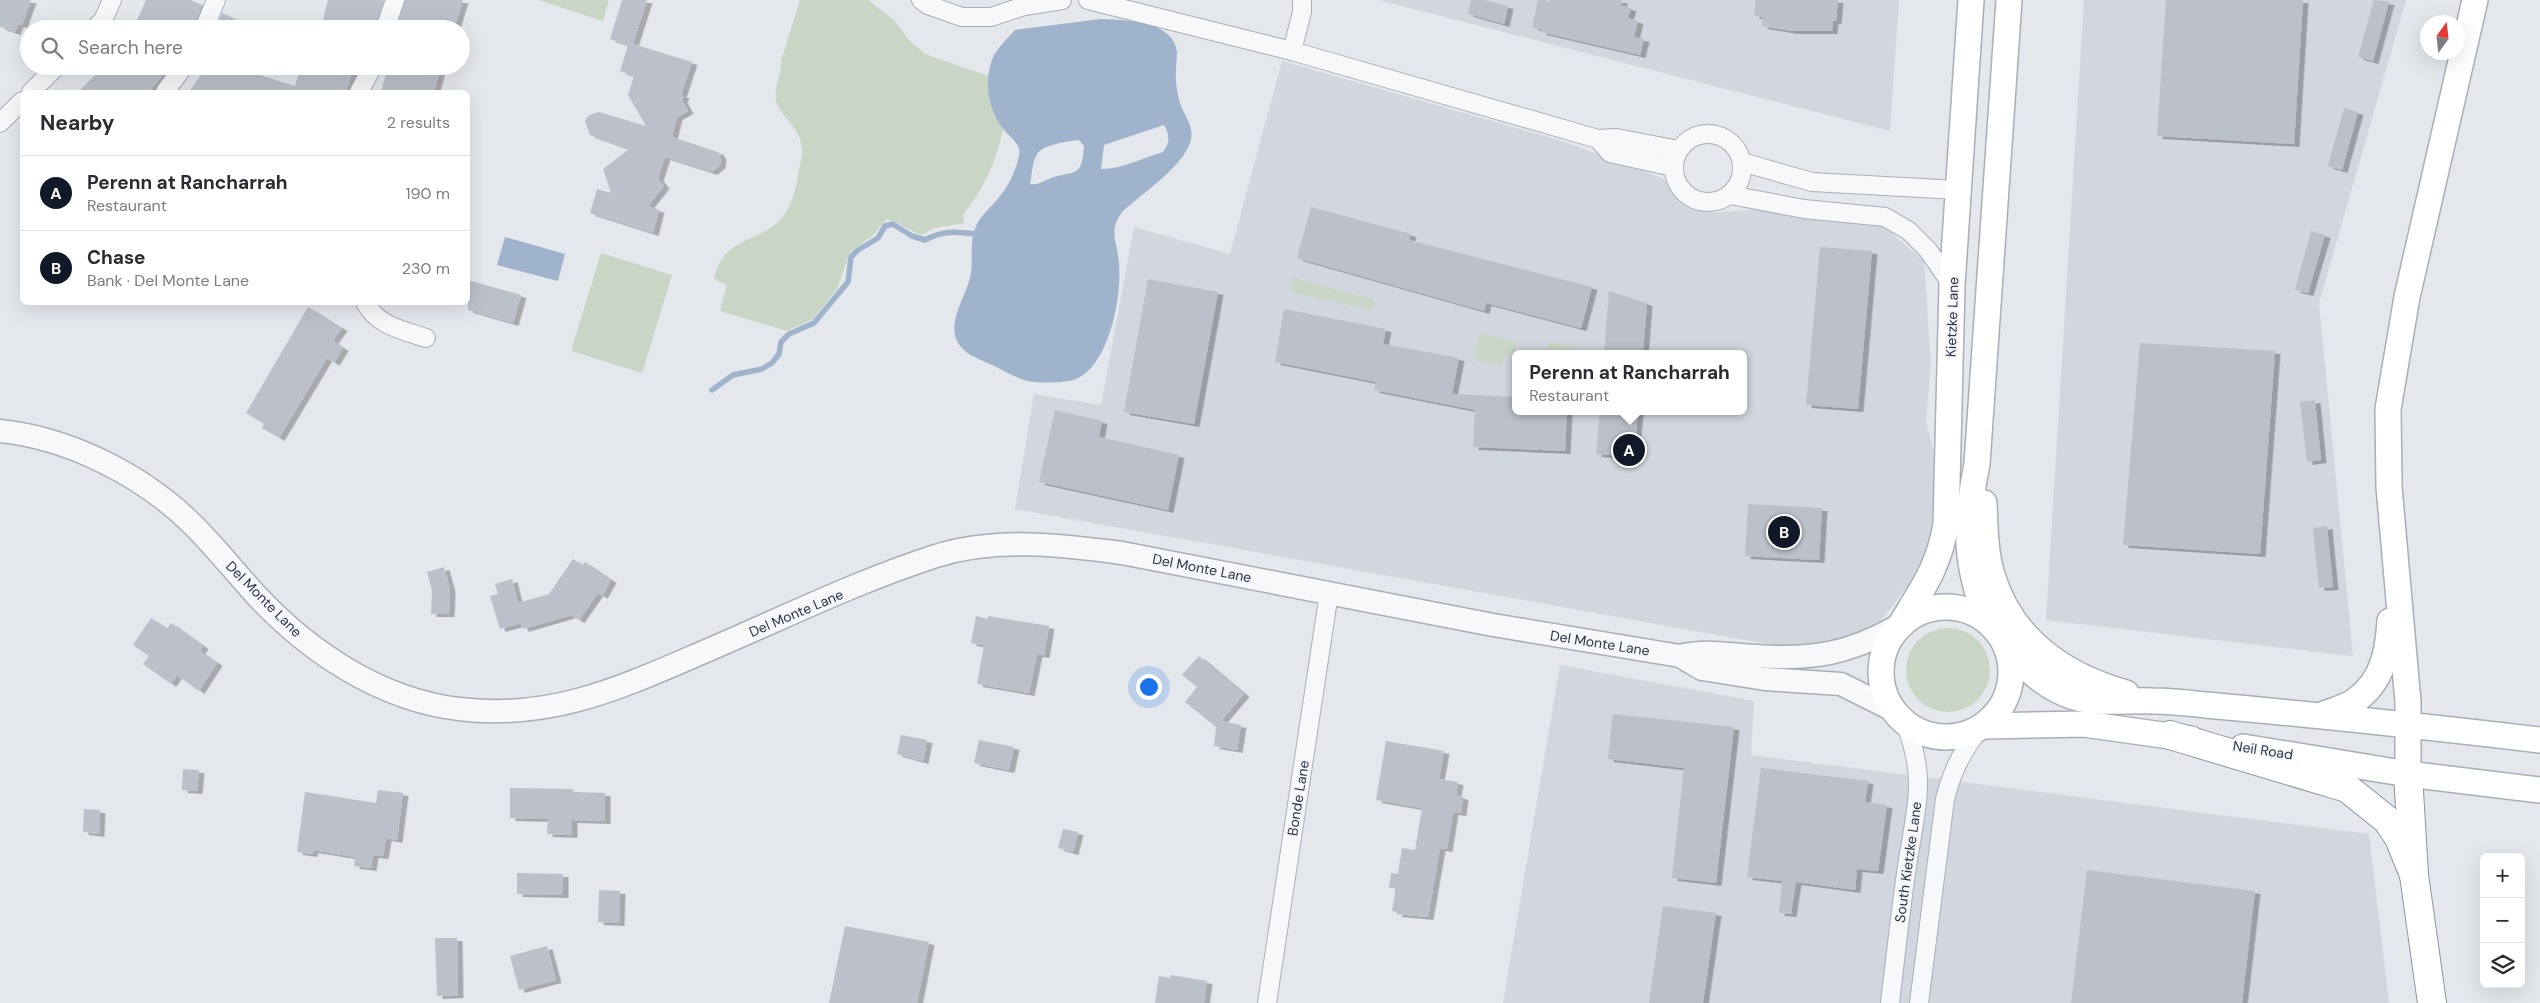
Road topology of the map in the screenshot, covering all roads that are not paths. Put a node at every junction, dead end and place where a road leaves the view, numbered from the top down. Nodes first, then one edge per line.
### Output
1 (112, 0) edge
2 (216, 0) edge
3 (395, 0) edge
4 (921, 0) edge
5 (1062, 0) edge
6 (1088, 0) edge
7 (1302, 0) edge
8 (1971, 0) edge
9 (2008, 0) edge
10 (2474, 0) edge
11 (103, 20) edge
12 (208, 20) edge
13 (388, 20) edge
14 (1292, 51) junction
15 (48, 75) edge
16 (177, 75) edge
17 (368, 75) edge
18 (33, 90) edge
19 (166, 90) edge
20 (360, 90) edge
21 (20, 103) edge
22 (0, 123) edge
23 (1598, 139) junction
24 (1679, 150) junction
25 (1742, 162) junction
26 (1673, 167) junction
27 (1958, 190) junction
28 (1730, 195) junction
29 (1952, 285) junction
30 (366, 305) edge
31 (426, 338) dead end
32 (0, 431) edge
33 (1978, 464) junction
34 (2395, 550) junction
35 (1329, 593) junction
36 (1988, 621) junction
37 (1899, 626) junction
38 (2007, 649) junction
39 (1680, 656) junction
40 (2153, 701) junction
41 (1898, 716) junction
42 (2320, 716) junction
43 (2409, 724) junction
44 (1981, 728) junction
45 (2170, 736) junction
46 (2540, 740) edge
47 (2408, 774) junction
48 (2540, 790) edge
49 (2414, 875) junction
50 (1267, 1003) edge
51 (1890, 1003) edge
52 (1919, 1003) edge
53 (2432, 1003) edge

1 - 11 street
2 - 12 street
3 - 13 street
4 - 5 street
6 - 14 street
7 - 14 street
8 - 27 main road, Kietzke Lane
9 - 33 main road
10 - 34 main road
14 - 23 street
15 - 18 street
16 - 19 street
17 - 20 street
21 - 22 street
23 - 24 street
23 - 26 street
24 - 25 street
24 - 26 street
25 - 27 street
25 - 28 street
26 - 28 street
27 - 29 main road, Kietzke Lane
28 - 29 street
29 - 37 main road, Kietzke Lane
30 - 31 street
32 - 35 street, Del Monte Lane
33 - 36 main road
33 - 40 main road
34 - 42 main road
34 - 43 main road
35 - 39 street, Del Monte Lane
35 - 50 street, Bonde Lane
36 - 37 main road
36 - 38 main road
37 - 39 street, Del Monte Lane
37 - 41 main road
38 - 40 main road
38 - 44 main road
39 - 41 street, Del Monte Lane
40 - 42 main road
41 - 44 main road
41 - 51 street, South Kietzke Lane
42 - 43 main road
43 - 46 main road
43 - 47 main road
44 - 45 main road, Neil Road
44 - 52 street, South Kietzke Lane
45 - 47 main road, Neil Road
45 - 49 highway
47 - 48 main road, Neil Road
47 - 49 highway
49 - 53 highway

